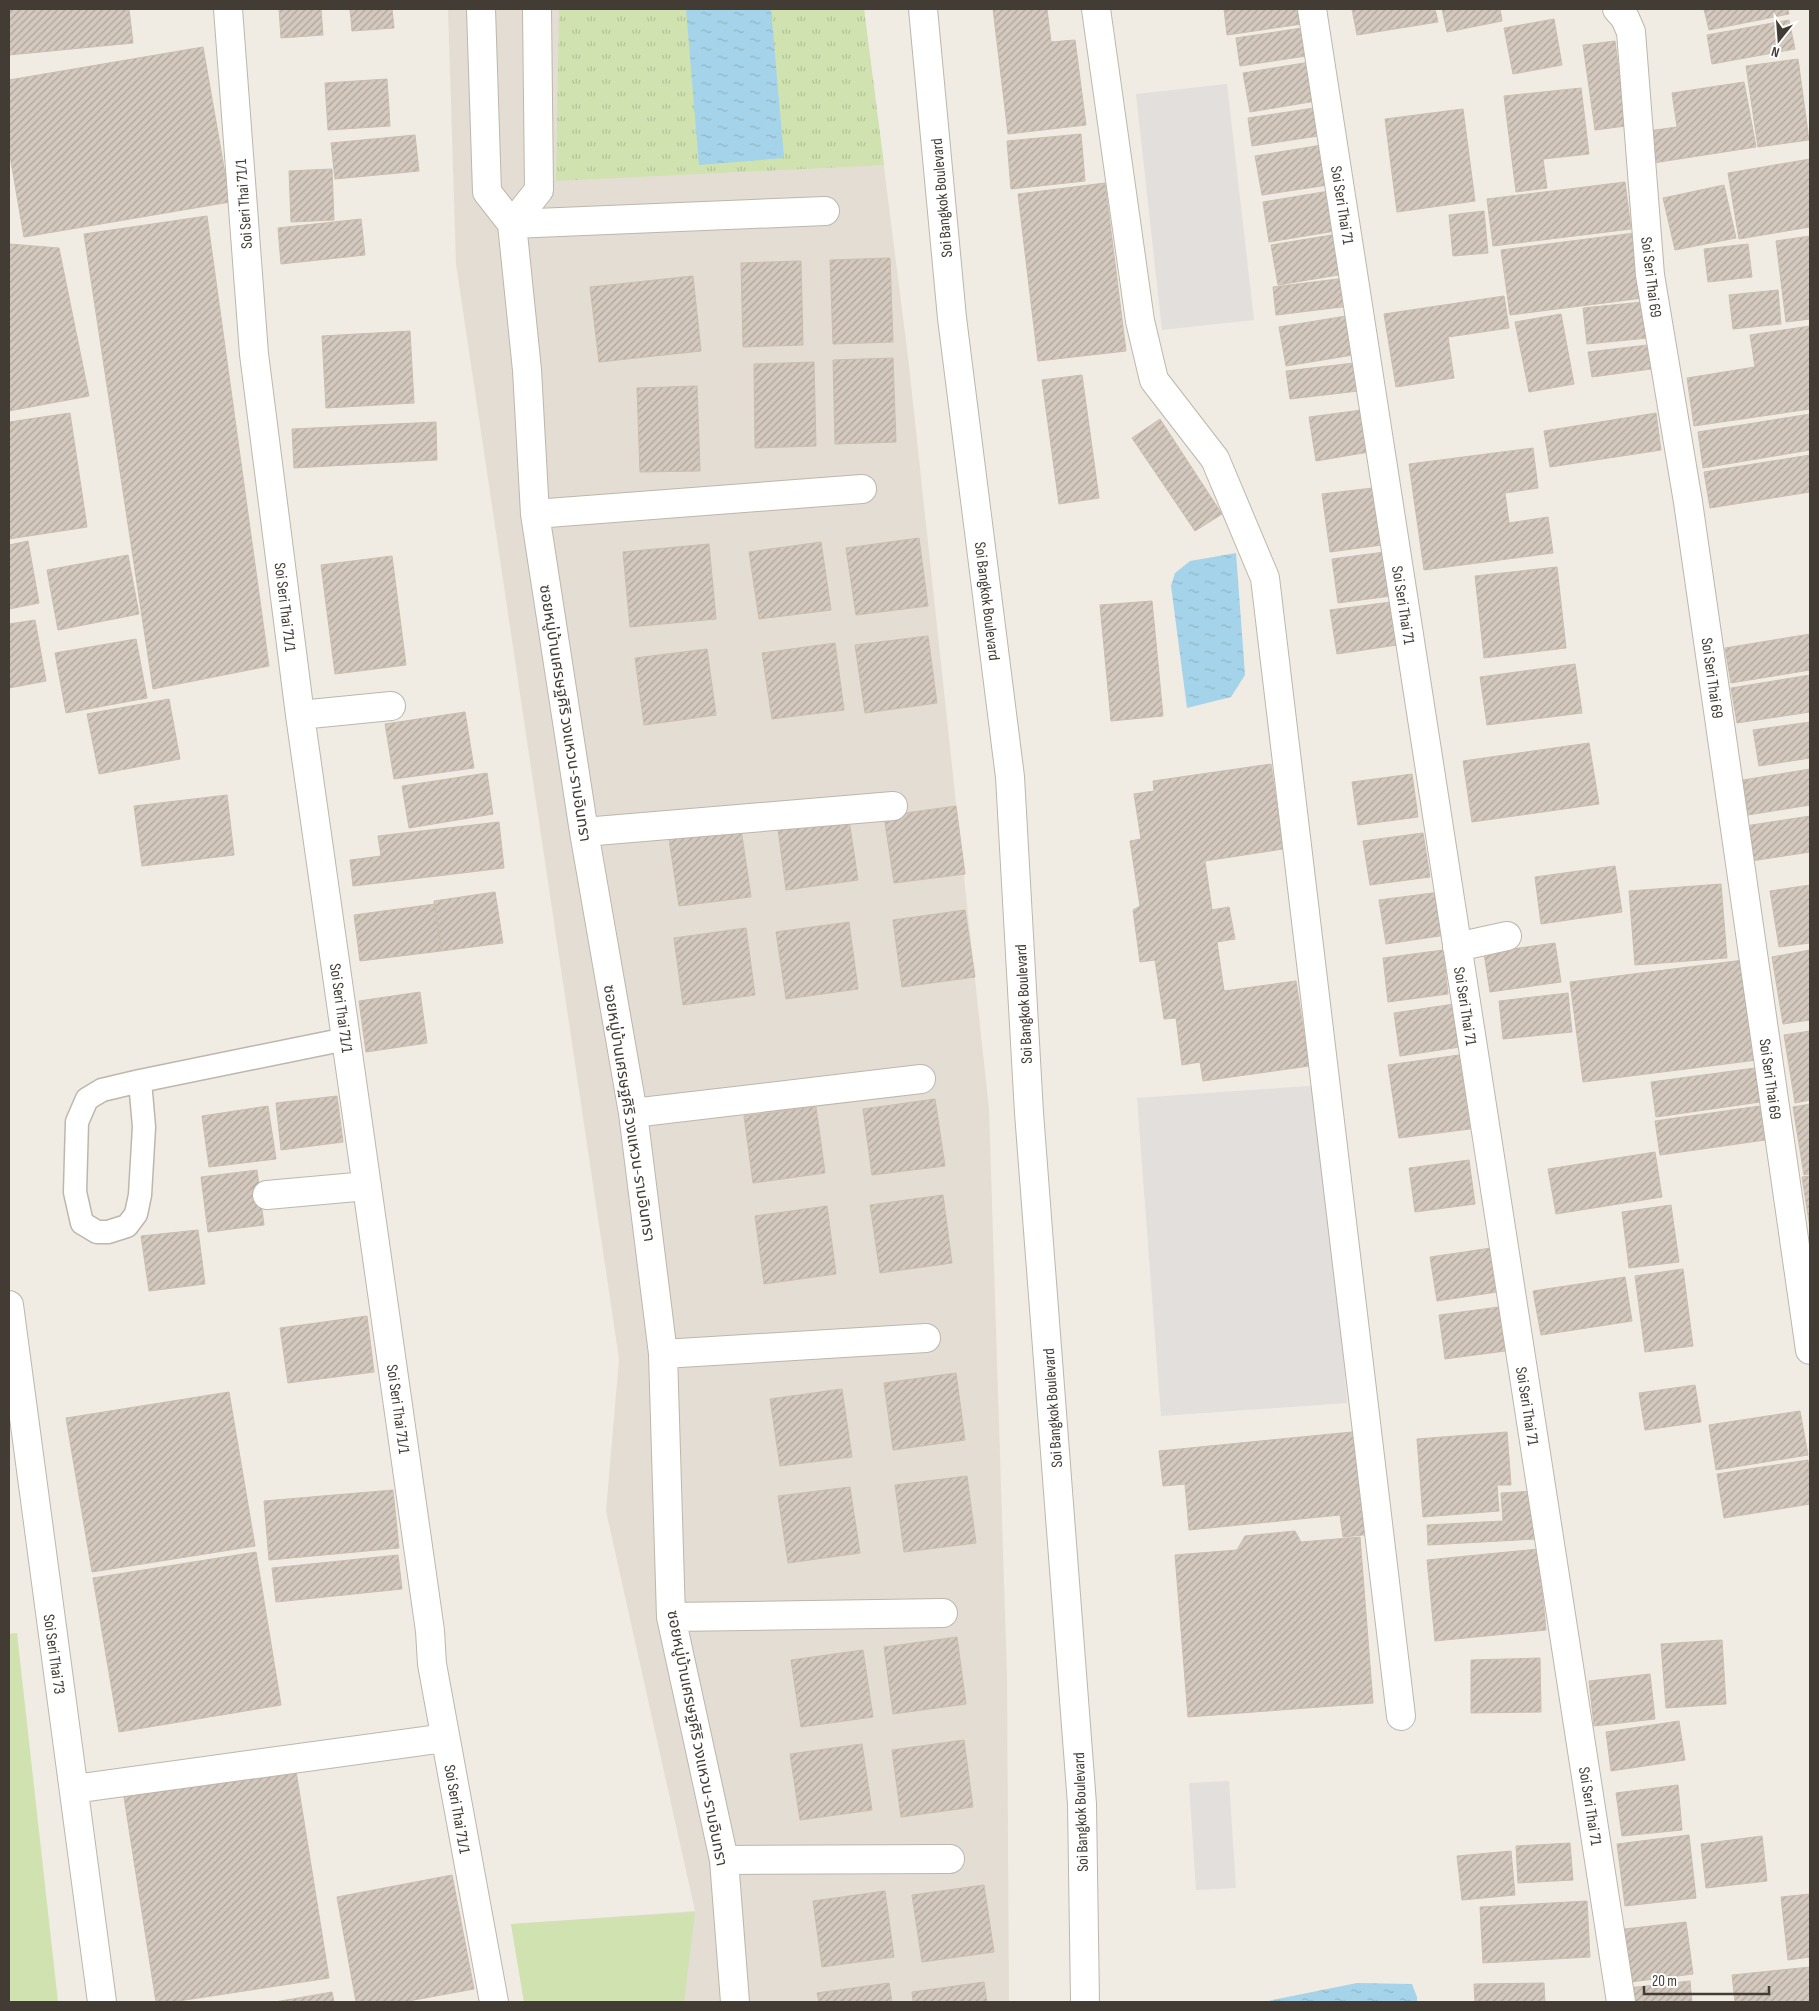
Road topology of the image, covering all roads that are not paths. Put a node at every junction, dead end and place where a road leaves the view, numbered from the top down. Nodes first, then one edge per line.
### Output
1 (228, 9) edge
2 (481, 9) edge
3 (537, 9) edge
4 (923, 9) edge
5 (1096, 9) edge
6 (1312, 9) edge
7 (1617, 9) edge
8 (825, 211) dead end
9 (512, 224) junction
10 (862, 489) dead end
11 (535, 514) junction
12 (391, 706) dead end
13 (300, 715) junction
14 (893, 806) dead end
15 (584, 832) junction
16 (1507, 936) dead end
17 (1457, 947) junction
18 (346, 1039) junction
19 (921, 1079) dead end
20 (140, 1081) junction
21 (633, 1113) junction
22 (367, 1186) junction
23 (267, 1195) dead end
24 (9, 1305) edge
25 (926, 1338) dead end
26 (1810, 1350) edge
27 (663, 1354) junction
28 (943, 1613) dead end
29 (671, 1617) junction
30 (1401, 1716) dead end
31 (446, 1738) junction
32 (74, 1789) junction
33 (950, 1859) dead end
34 (724, 1860) junction
35 (102, 2002) edge
36 (494, 2002) edge
37 (735, 2002) edge
38 (1085, 2002) edge
39 (1621, 2002) edge

1 - 13 street, Soi Seri Thai 71/1
2 - 9 street
3 - 9 street
4 - 38 street, Soi Bangkok Boulevard
5 - 30 street
6 - 17 street, Soi Seri Thai 71
7 - 26 street, Soi Seri Thai 69
8 - 9 street
9 - 11 street, ซอยหมู่บ้านเศรษฐศิริ วงแหวน-รามอินทรา
10 - 11 street
11 - 15 street, ซอยหมู่บ้านเศรษฐศิริ วงแหวน-รามอินทรา
12 - 13 street
13 - 18 street, Soi Seri Thai 71/1
14 - 15 street
15 - 21 street, ซอยหมู่บ้านเศรษฐศิริ วงแหวน-รามอินทรา
16 - 17 street
17 - 39 street, Soi Seri Thai 71
18 - 20 lane
18 - 22 street, Soi Seri Thai 71/1
19 - 21 street
20 - 20 lane
21 - 27 street, ซอยหมู่บ้านเศรษฐศิริ วงแหวน-รามอินทรา
22 - 23 street
22 - 31 street, Soi Seri Thai 71/1
24 - 32 street, Soi Seri Thai 73
25 - 27 street
27 - 29 street, ซอยหมู่บ้านเศรษฐศิริ วงแหวน-รามอินทรา
28 - 29 street
29 - 34 street, ซอยหมู่บ้านเศรษฐศิริ วงแหวน-รามอินทรา
31 - 32 street
31 - 36 street, Soi Seri Thai 71/1
32 - 35 street, Soi Seri Thai 73
33 - 34 street
34 - 37 street, ซอยหมู่บ้านเศรษฐศิริ วงแหวน-รามอินทรา

